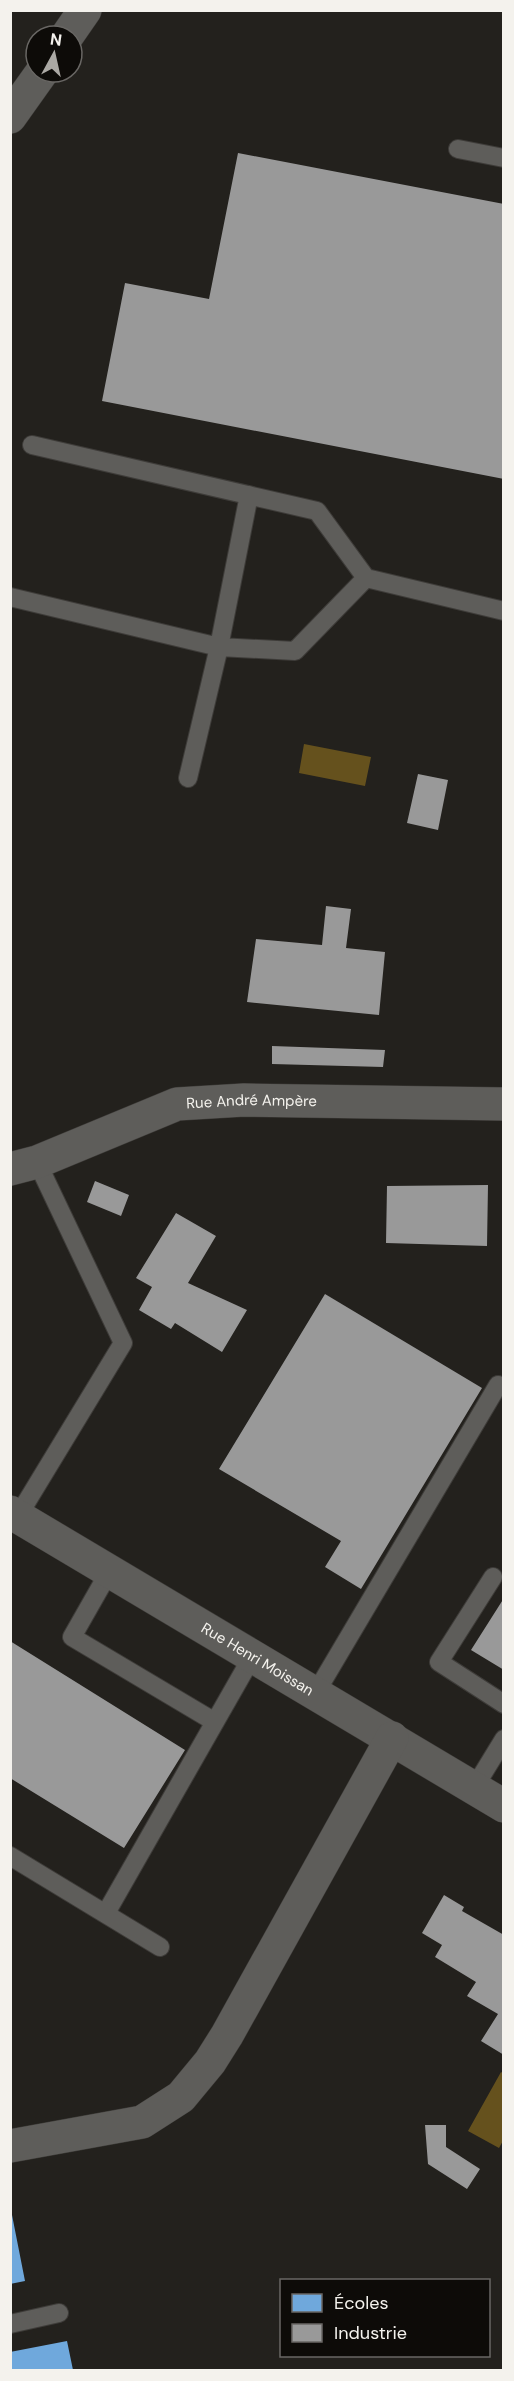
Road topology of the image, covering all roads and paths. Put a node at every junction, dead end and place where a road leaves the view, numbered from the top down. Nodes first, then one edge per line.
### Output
1 (24, 72) edge
2 (33, 84) edge
3 (10, 85) edge
4 (10, 117) edge
5 (458, 149) dead end
6 (504, 158) edge
7 (32, 445) dead end
8 (249, 495) junction
9 (366, 579) junction
10 (10, 597) edge
11 (504, 611) edge
12 (219, 647) junction
13 (188, 778) dead end
14 (504, 1104) edge
15 (24, 1166) edge
16 (498, 1385) dead end
17 (14, 1514) edge
18 (109, 1572) junction
19 (493, 1577) dead end
20 (252, 1657) junction
21 (315, 1694) junction
22 (504, 1704) edge
23 (214, 1722) junction
24 (392, 1738) junction
25 (504, 1739) edge
26 (474, 1788) junction
27 (504, 1806) edge
28 (10, 1856) edge
29 (106, 1913) junction
30 (160, 1947) dead end
31 (10, 2146) edge
32 (59, 2313) dead end
33 (10, 2324) edge

1 - 3 street
2 - 4 street
5 - 6 lane
7 - 8 lane
8 - 9 lane
8 - 12 lane
9 - 11 lane
9 - 12 lane
10 - 12 lane
12 - 13 lane
14 - 15 street, Rue André Ampère
15 - 17 lane
16 - 21 lane
17 - 18 street, Rue Henri Moissan
18 - 20 street, Rue Henri Moissan
18 - 23 lane
19 - 22 lane
20 - 21 street, Rue Henri Moissan
20 - 23 lane
21 - 24 street, Rue Henri Moissan
23 - 29 lane
24 - 26 street, Rue Henri Moissan
24 - 31 street
25 - 26 lane
26 - 27 street, Rue Henri Moissan
28 - 29 lane
29 - 30 lane
32 - 33 lane

